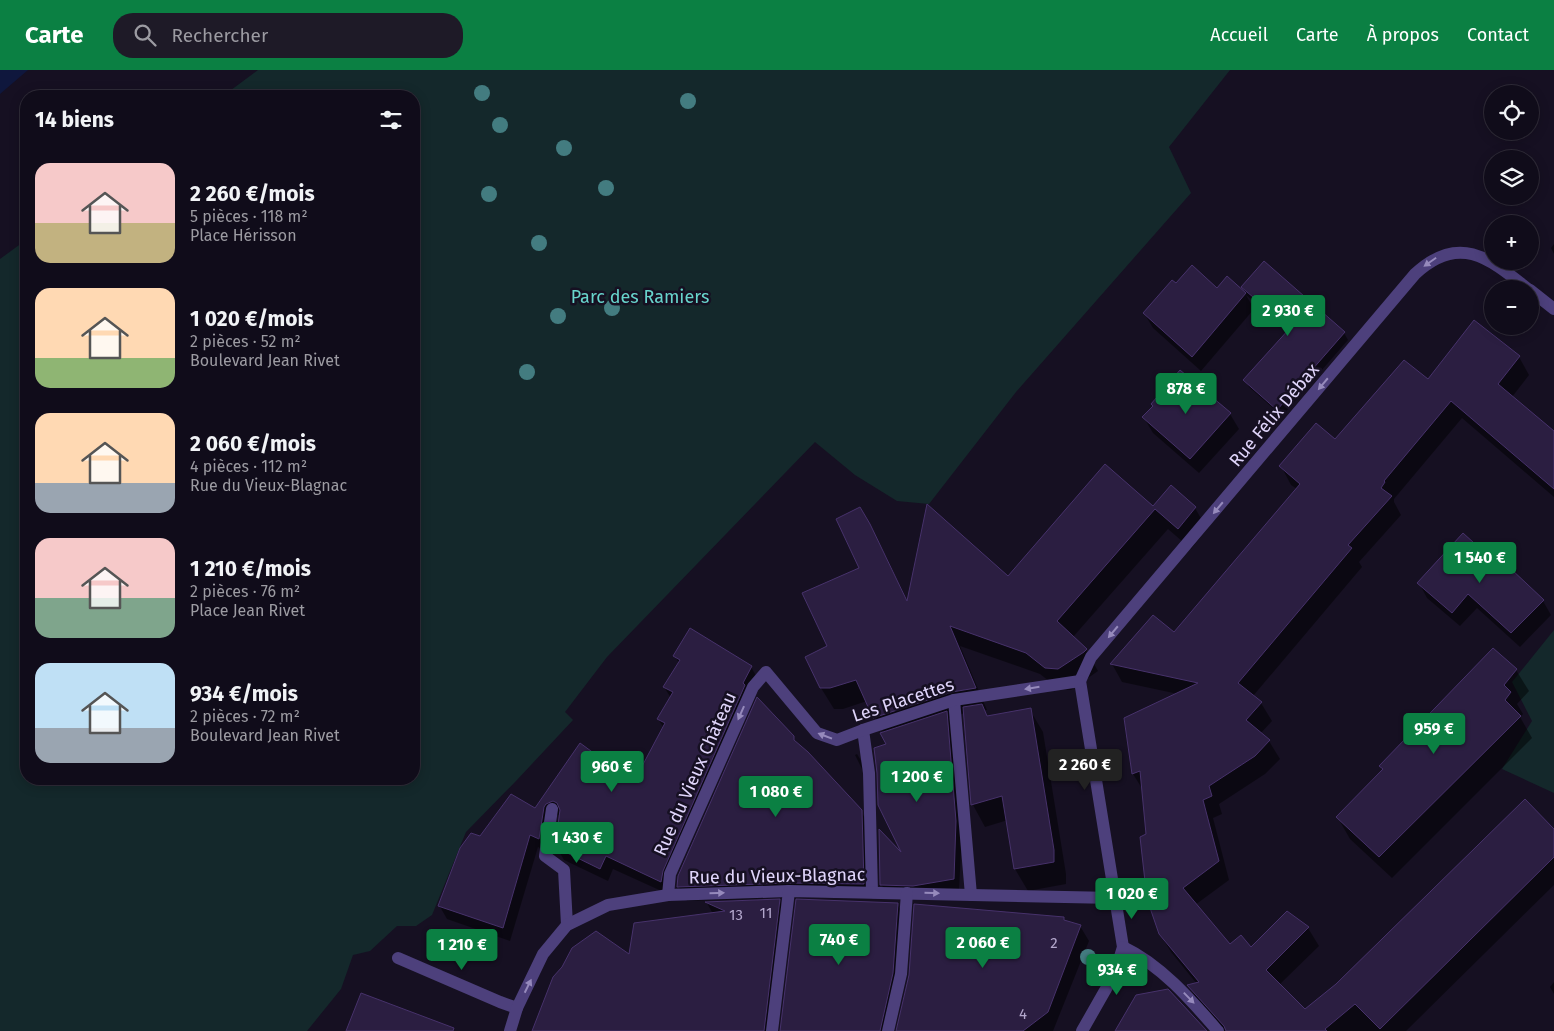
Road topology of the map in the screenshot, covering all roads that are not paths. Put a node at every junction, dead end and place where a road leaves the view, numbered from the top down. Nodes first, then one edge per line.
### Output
1 (1517, 280) edge
2 (1539, 297) edge
3 (1554, 309) edge
4 (766, 672) joint
5 (1080, 681) junction
6 (954, 700) junction
7 (863, 730) junction
8 (552, 809) dead end
9 (789, 891) junction
10 (872, 892) junction
11 (907, 893) junction
12 (668, 895) junction
13 (971, 895) junction
14 (1114, 898) junction
15 (567, 925) junction
16 (1123, 947) junction
17 (398, 958) dead end
18 (517, 1008) junction
19 (510, 1031) edge
20 (772, 1031) edge
21 (888, 1031) edge
22 (1082, 1031) edge
23 (1218, 1031) edge

1 -> 5 street, Rue Félix Débax
2 - 3 street, Rue Félix Débax
7 -> 4 street, Les Placettes
4 -> 12 street, Rue du Vieux Château
5 -> 6 street, Les Placettes
5 - 14 street
6 - 7 street, Les Placettes
6 - 13 street
7 - 10 street
8 - 15 street
9 - 10 street, Rue du Vieux-Blagnac
12 -> 9 street, Rue du Vieux-Blagnac
9 - 20 street
10 - 11 street, Rue du Vieux-Blagnac
11 -> 13 street, Rue du Vieux-Blagnac
11 - 21 street
12 - 15 street, Rue du Vieux-Blagnac
13 - 14 street, Rue du Vieux-Blagnac
14 - 16 street
18 -> 15 street, Rue du Vieux-Blagnac
16 - 22 street
16 -> 23 street
17 - 18 street
18 - 19 street, Rue du Vieux-Blagnac

